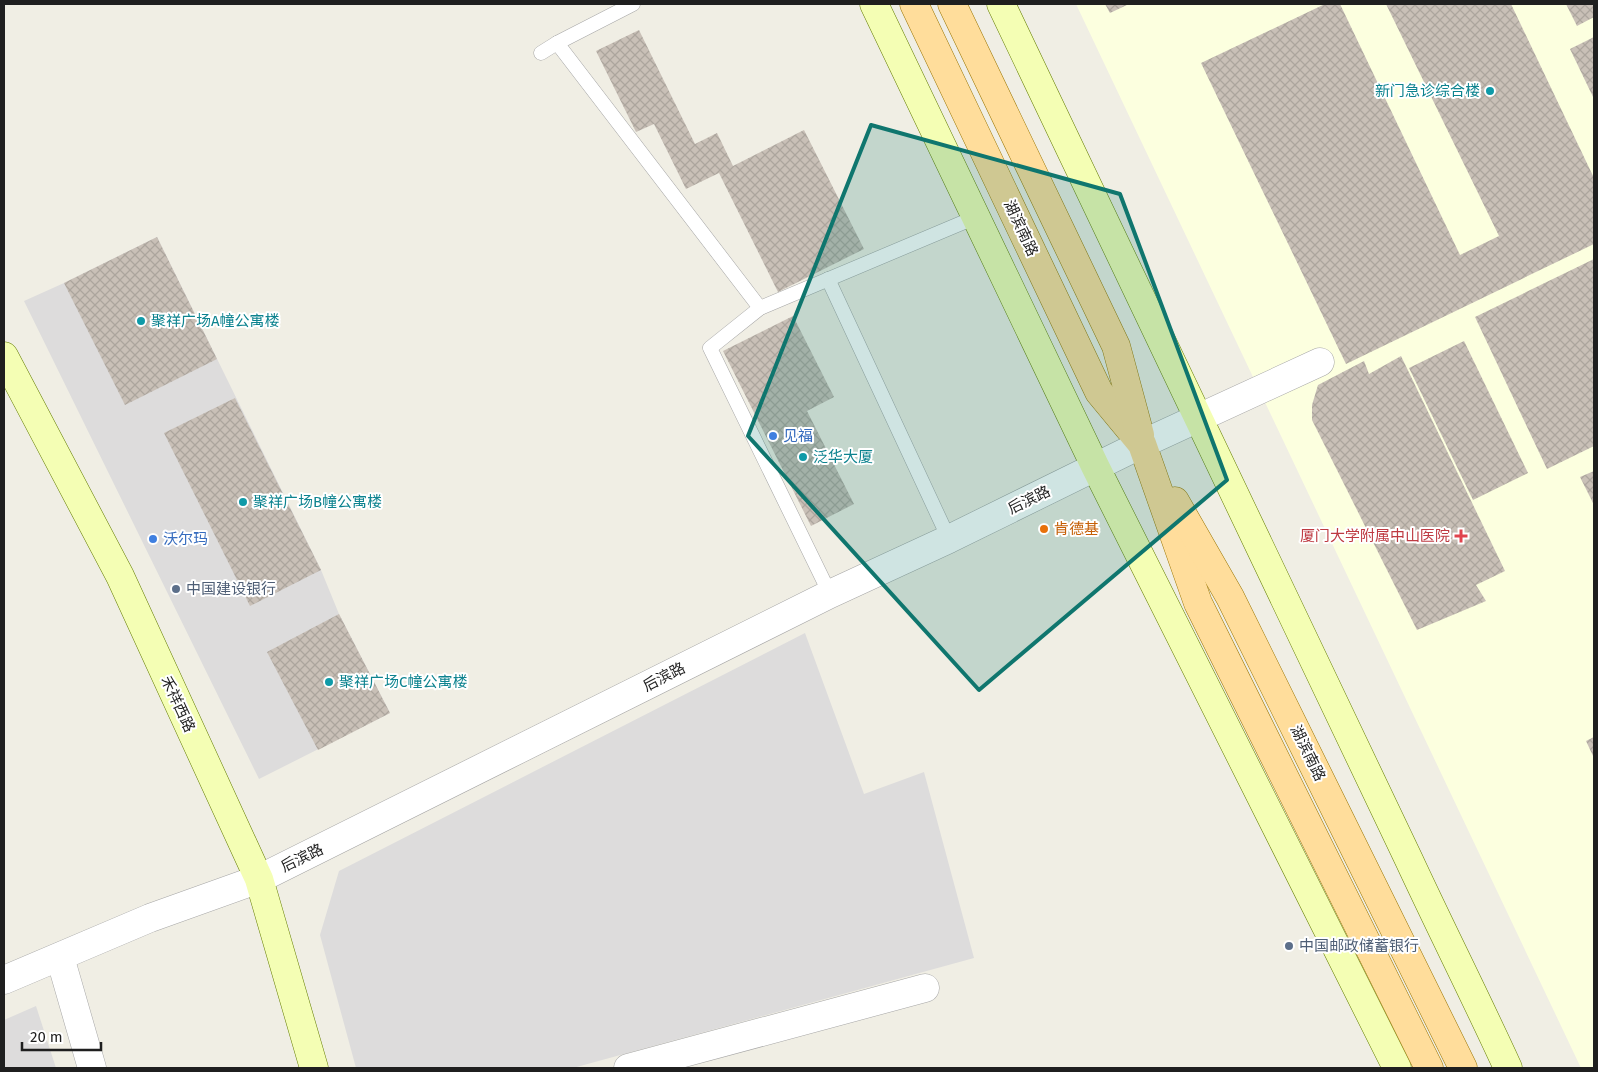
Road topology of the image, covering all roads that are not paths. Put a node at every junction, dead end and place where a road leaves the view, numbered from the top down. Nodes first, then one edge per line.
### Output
1 (633, 4) edge
2 (874, 4) edge
3 (914, 4) edge
4 (952, 4) edge
5 (1001, 4) edge
6 (557, 43) junction
7 (542, 53) dead end
8 (976, 217) junction
9 (828, 279) junction
10 (760, 308) junction
11 (4, 356) edge
12 (1320, 362) dead end
13 (1200, 418) junction
14 (1142, 444) junction
15 (1096, 468) junction
16 (949, 539) junction
17 (830, 594) junction
18 (259, 879) junction
19 (60, 957) junction
20 (4, 980) edge
21 (925, 988) dead end
22 (92, 1068) edge
23 (314, 1068) edge
24 (628, 1068) edge
25 (1397, 1068) edge
26 (1429, 1068) edge
27 (1463, 1068) edge
28 (1508, 1068) edge

1 - 6 lane
2 - 8 main road
3 - 14 main road, 湖滨南路
4 - 14 main road, 湖滨南路
5 - 13 main road
6 - 7 lane
6 - 10 lane
8 - 9 lane
8 - 15 main road
9 - 10 lane
9 - 16 lane
10 - 17 lane
11 - 18 main road, 禾祥西路
12 - 13 street, 后滨路
13 - 14 street, 后滨路
13 - 28 main road
14 - 15 street, 后滨路
14 - 26 main road, 湖滨南路
14 - 27 main road, 湖滨南路
15 - 16 street, 后滨路
15 - 25 main road
16 - 17 street, 后滨路
17 - 18 street, 后滨路
18 - 19 street, 后滨路
18 - 23 main road, 禾祥西路
19 - 20 street, 后滨路
19 - 22 street
21 - 24 street

